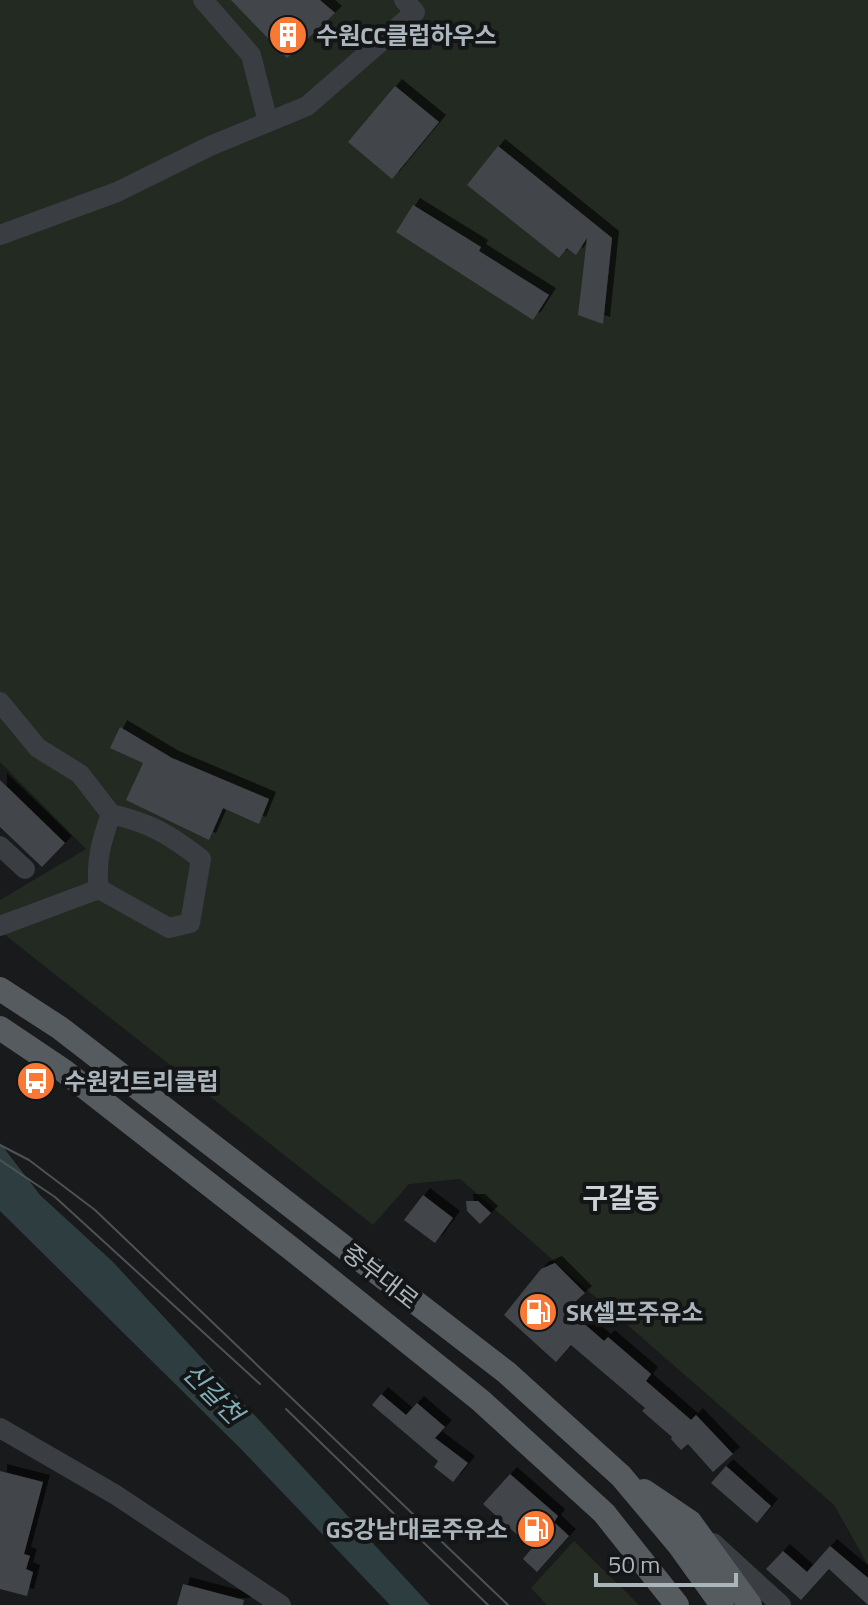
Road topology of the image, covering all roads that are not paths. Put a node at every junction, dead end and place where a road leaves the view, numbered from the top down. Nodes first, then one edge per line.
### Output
1 (203, 0) edge
2 (409, 6) edge
3 (268, 122) junction
4 (0, 235) edge
5 (0, 702) edge
6 (111, 814) junction
7 (0, 846) edge
8 (25, 869) dead end
9 (99, 889) junction
10 (0, 926) edge
11 (0, 989) edge
12 (0, 1028) edge
13 (0, 1428) edge
14 (621, 1476) junction
15 (690, 1522) junction
16 (281, 1605) edge
17 (677, 1605) edge
18 (722, 1605) edge
19 (750, 1605) edge
20 (781, 1605) edge

1 - 3 street
2 - 3 street
3 - 4 street
5 - 6 street
6 - 9 street
6 - 9 street
7 - 8 street
9 - 10 street
11 - 14 main road, 중부대로
12 - 17 main road, 중부대로
13 - 16 street
14 - 15 main road
14 - 18 main road, 중부대로
15 - 19 main road
15 - 20 street

